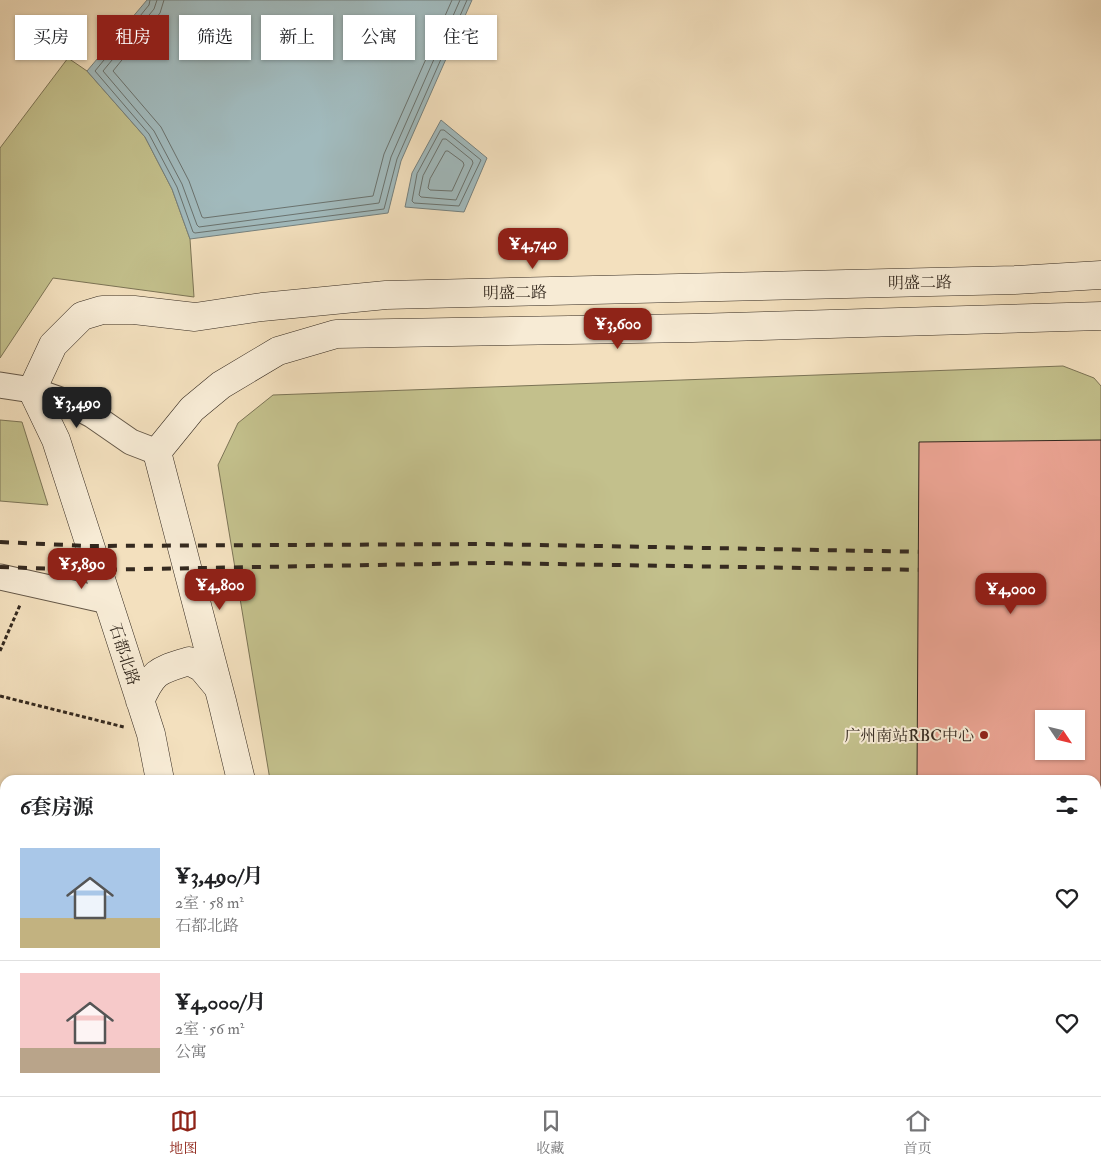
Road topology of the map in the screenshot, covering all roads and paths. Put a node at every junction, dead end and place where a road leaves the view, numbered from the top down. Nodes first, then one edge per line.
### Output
1 (1101, 275) edge
2 (1101, 316) edge
3 (0, 385) edge
4 (32, 390) junction
5 (157, 452) junction
6 (0, 576) edge
7 (29, 583) junction
8 (108, 601) junction
9 (0, 651) edge
10 (217, 686) junction
11 (0, 696) edge
12 (140, 701) junction
13 (151, 734) junction
14 (159, 775) edge
15 (240, 775) edge

1 - 4 street, 明盛二路
2 - 5 street
3 - 4 street
4 - 5 street
4 - 8 street, 石都北路
5 - 10 street
6 - 7 street
7 - 8 street
7 - 9 path
8 - 12 street, 石都北路
10 - 12 street
10 - 15 street
11 - 13 path
12 - 13 street, 石都北路
13 - 14 street, 石都北路

